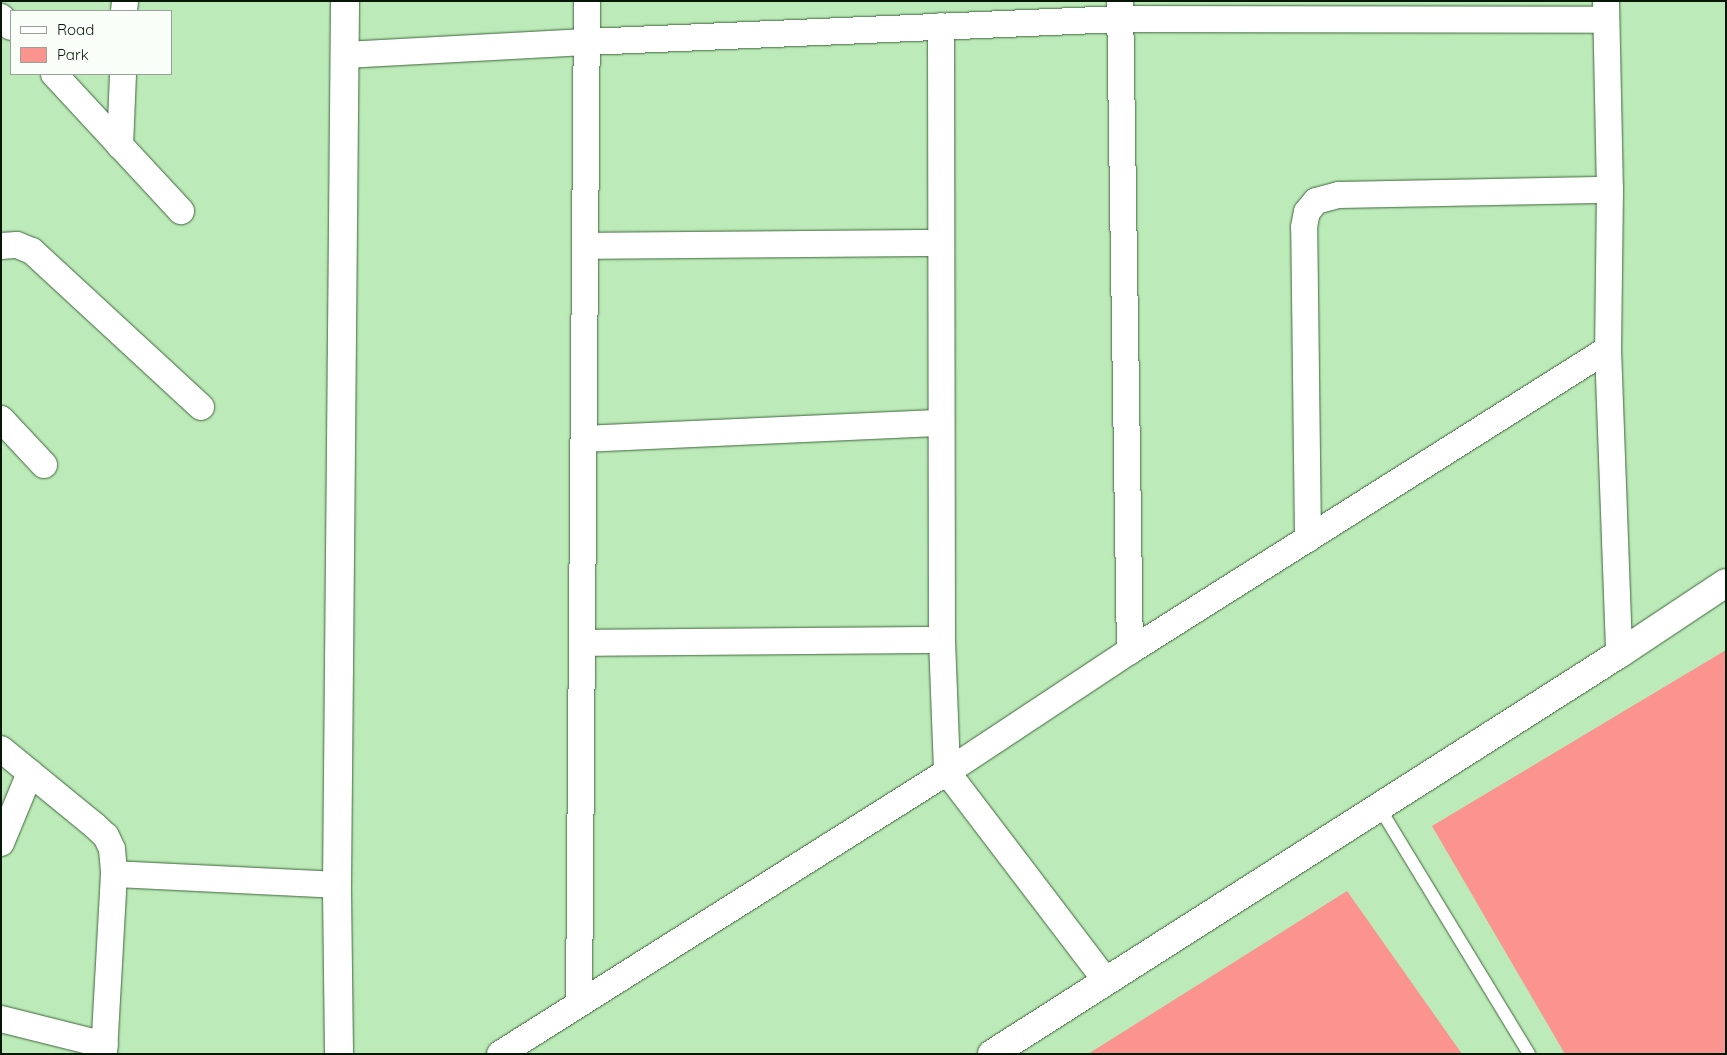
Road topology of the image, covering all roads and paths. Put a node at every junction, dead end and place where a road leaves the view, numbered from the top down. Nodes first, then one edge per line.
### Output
1 (345, 1) edge
2 (587, 1) edge
3 (1120, 10) edge
4 (1606, 11) edge
5 (1, 17) edge
6 (941, 26) junction
7 (10, 27) edge
8 (587, 42) junction
9 (344, 55) junction
10 (55, 75) edge
11 (122, 75) edge
12 (120, 146) junction
13 (1610, 190) junction
14 (181, 211) dead end
15 (941, 243) junction
16 (1, 246) edge
17 (585, 246) junction
18 (1608, 349) junction
19 (201, 407) dead end
20 (1, 419) edge
21 (941, 423) junction
22 (584, 439) junction
23 (44, 465) dead end
24 (1308, 539) junction
25 (1726, 583) edge
26 (942, 640) junction
27 (582, 643) junction
28 (1130, 651) junction
29 (1619, 654) junction
30 (1, 749) edge
31 (947, 772) junction
32 (30, 773) junction
33 (1379, 807) junction
34 (1, 843) edge
35 (114, 874) junction
36 (337, 884) junction
37 (1106, 981) junction
38 (579, 1003) junction
39 (1, 1019) edge
40 (104, 1049) edge
41 (339, 1054) edge
42 (500, 1054) edge
43 (992, 1054) edge
44 (1529, 1054) edge

1 - 9 street
2 - 8 street
3 - 4 street
3 - 6 street
3 - 28 street
4 - 13 street
5 - 7 street
6 - 8 street
6 - 15 street
8 - 9 street
8 - 17 street
9 - 36 street
10 - 12 street
11 - 12 street
12 - 14 street
13 - 18 street
13 - 24 street
15 - 17 street
15 - 21 street
16 - 19 street
17 - 22 street
18 - 24 street
18 - 29 street
20 - 23 street
21 - 22 street
21 - 26 street
22 - 27 street
24 - 28 street
25 - 29 street
26 - 27 street
26 - 31 street
27 - 38 street
28 - 31 street
29 - 33 street
30 - 32 street
31 - 37 street
31 - 38 street
32 - 34 street
32 - 35 street
33 - 37 street
33 - 44 lane
35 - 36 street
35 - 40 street
36 - 41 street
37 - 43 street
38 - 42 street
39 - 40 street

